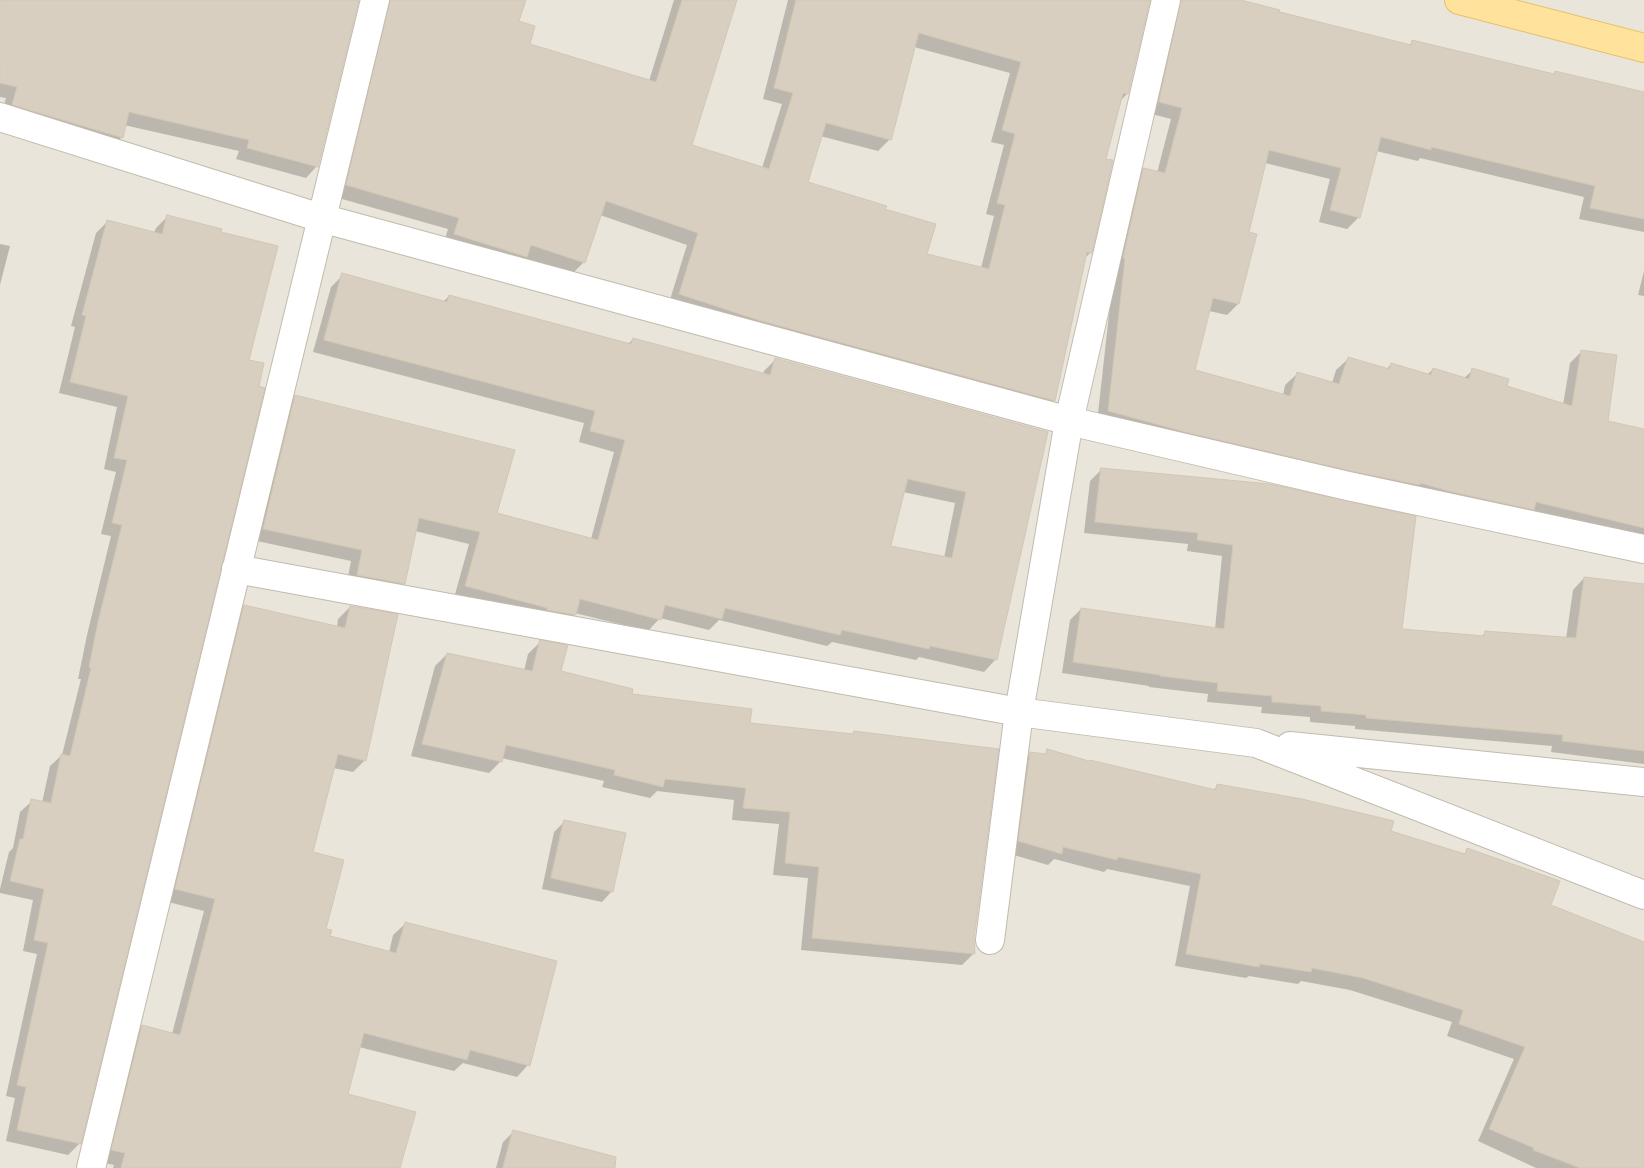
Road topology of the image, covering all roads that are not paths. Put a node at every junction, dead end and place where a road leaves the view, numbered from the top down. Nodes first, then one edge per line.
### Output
1 (374, 0) edge
2 (1166, 0) edge
3 (1459, 0) edge
4 (1644, 48) edge
5 (0, 117) edge
6 (322, 218) junction
7 (1069, 421) junction
8 (1644, 549) edge
9 (236, 570) junction
10 (1019, 712) junction
11 (1256, 743) junction
12 (1644, 782) edge
13 (1644, 895) edge
14 (990, 940) dead end
15 (91, 1168) edge

1 - 6 street
2 - 7 street
3 - 4 main road
5 - 6 street
6 - 7 street
6 - 9 street
7 - 8 street
7 - 10 street
9 - 10 street
9 - 15 street
10 - 11 street
10 - 14 street
11 - 12 street
11 - 13 street

